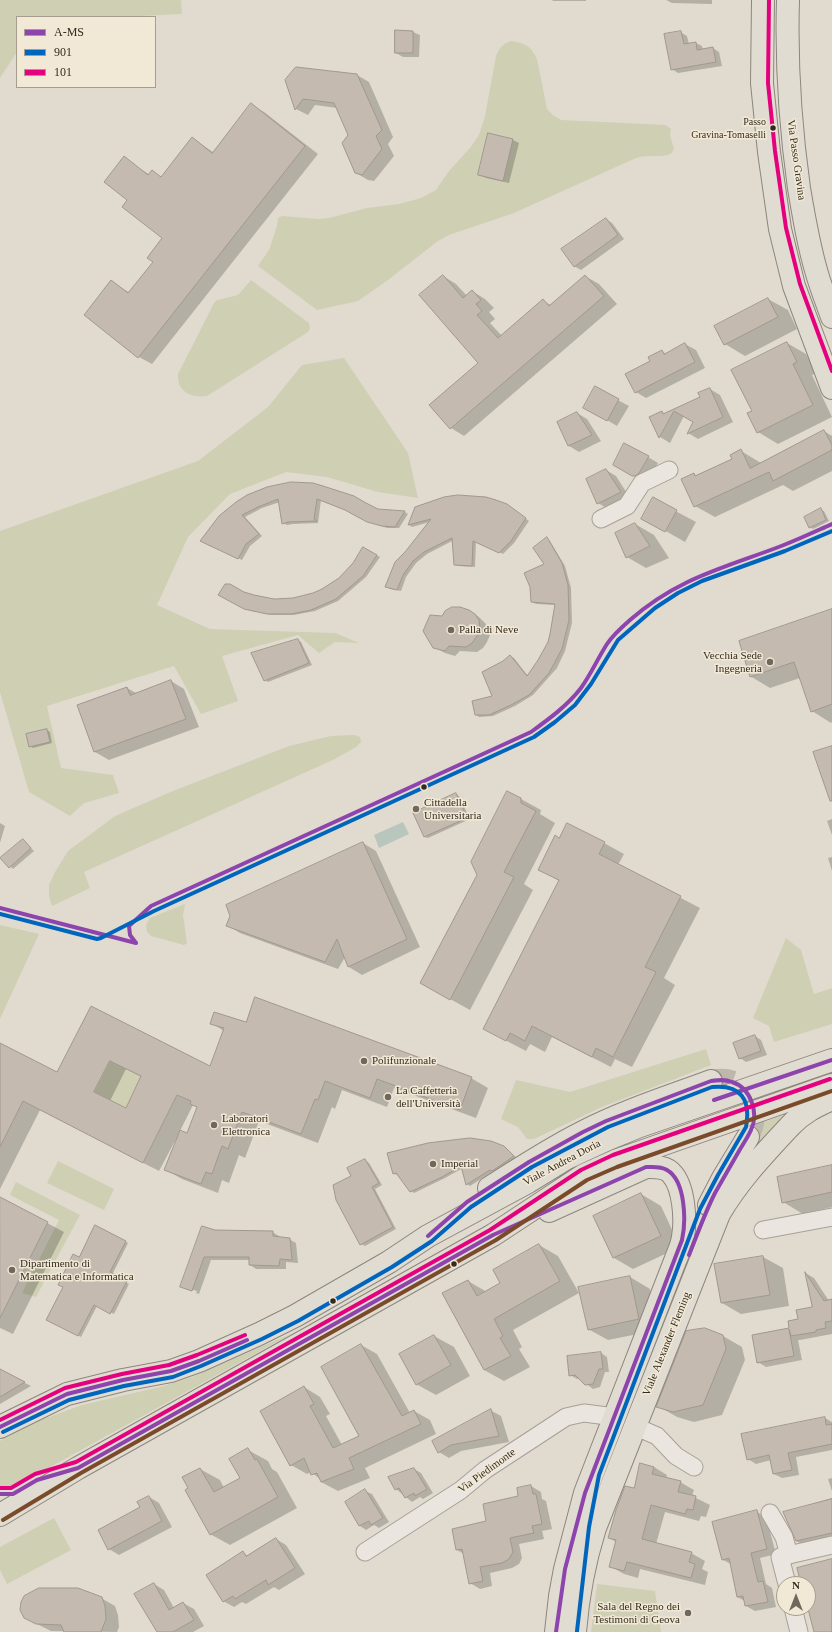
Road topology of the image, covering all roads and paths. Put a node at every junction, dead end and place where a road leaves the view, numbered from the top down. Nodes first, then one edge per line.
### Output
1 (763, 0) edge
2 (788, 0) edge
3 (832, 317) edge
4 (832, 388) edge
5 (669, 470) dead end
6 (601, 519) dead end
7 (832, 1060) edge
8 (711, 1081) tunnel mouth
9 (832, 1085) edge
10 (832, 1099) edge
11 (748, 1137) tunnel mouth
12 (832, 1217) edge
13 (763, 1230) dead end
14 (493, 1235) junction
15 (428, 1236) junction
16 (625, 1422) junction
17 (0, 1427) edge
18 (694, 1466) dead end
19 (78, 1468) junction
20 (0, 1494) edge
21 (770, 1513) dead end
22 (0, 1515) edge
23 (595, 1528) junction
24 (832, 1545) edge
25 (366, 1552) dead end
26 (784, 1556) junction
27 (786, 1576) edge
28 (795, 1616) edge
29 (556, 1632) edge
30 (575, 1632) edge
31 (800, 1632) edge

1 - 4 main road
2 - 3 main road, Via Passo Gravina
5 - 6 street
7 - 15 main road, Viale Andrea Doria
8 - 15 main road
9 - 14 main road, Viale Andrea Doria
10 - 16 main road, Viale Alexander Fleming
11 - 23 main road
12 - 13 street
14 - 16 main road, Viale Alexander Fleming
14 - 19 main road, Viale Andrea Doria
15 - 17 main road, Viale Andrea Doria
16 - 18 street, Via Piedimonte
16 - 23 main road, Viale Alexander Fleming
16 - 25 street, Via Piedimonte
16 - 29 main road, Viale Alexander Fleming
19 - 20 main road
19 - 22 main road, Viale Andrea Doria
21 - 26 street
23 - 30 main road, Viale Alexander Fleming
24 - 26 street
26 - 27 street
28 - 31 street

